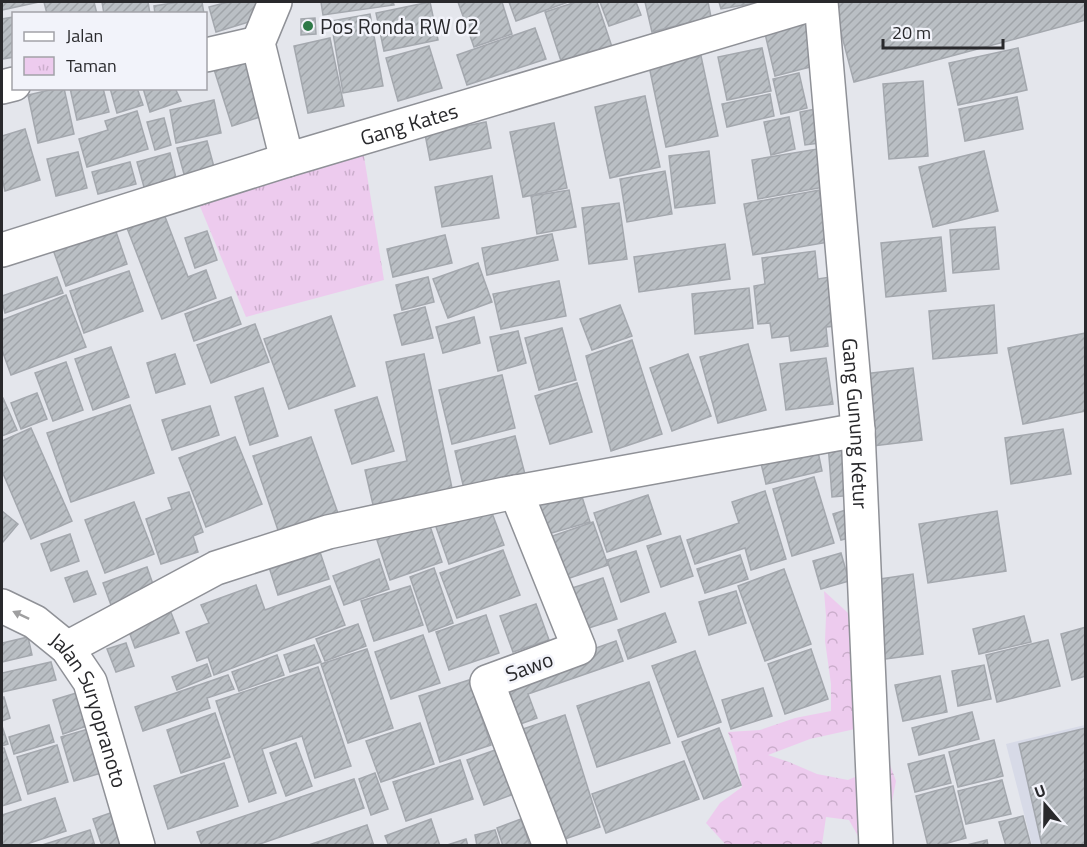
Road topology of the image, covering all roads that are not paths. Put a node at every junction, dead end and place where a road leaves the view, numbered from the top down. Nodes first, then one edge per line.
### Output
1 (275, 2) edge
2 (820, 2) edge
3 (258, 43) junction
4 (207, 56) edge
5 (287, 160) junction
6 (2, 250) edge
7 (858, 430) junction
8 (516, 492) junction
9 (2, 606) edge
10 (67, 648) junction
11 (138, 846) edge
12 (550, 846) edge
13 (876, 846) edge

1 - 3 street
2 - 5 street, Gang Kates
2 - 7 street, Gang Gunung Ketur
3 - 4 street
3 - 5 street
5 - 6 street, Gang Kates
7 - 8 street
7 - 13 street, Gang Gunung Ketur
8 - 10 street
8 - 12 street, Sawo
10 -> 9 street, Jalan Suryopranoto
10 - 11 street, Jalan Suryopranoto

